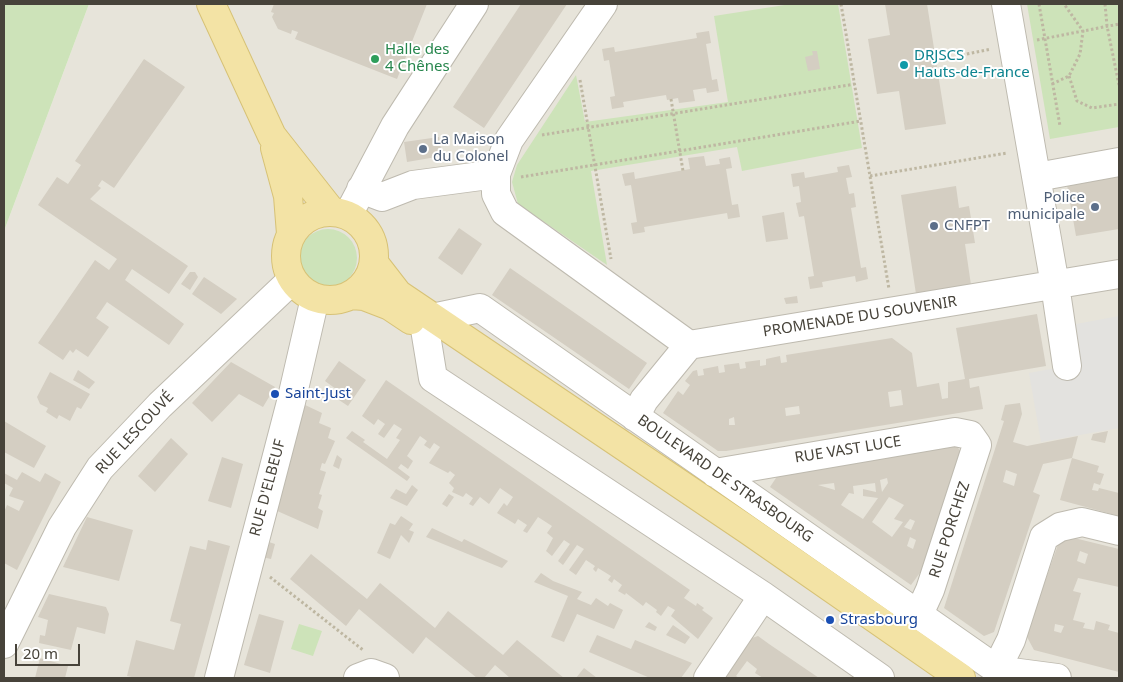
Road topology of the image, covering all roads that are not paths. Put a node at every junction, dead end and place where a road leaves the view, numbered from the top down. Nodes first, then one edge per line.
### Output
1 (212, 4) edge
2 (474, 4) edge
3 (603, 4) edge
4 (1006, 4) edge
5 (272, 136) junction
6 (1119, 162) edge
7 (496, 174) junction
8 (1037, 177) junction
9 (361, 189) junction
10 (339, 213) junction
11 (291, 234) junction
12 (374, 263) junction
13 (1119, 274) edge
14 (292, 280) junction
15 (1055, 284) junction
16 (351, 295) junction
17 (315, 298) junction
18 (428, 324) junction
19 (689, 345) junction
20 (1067, 366) dead end
21 (635, 417) junction
22 (977, 445) joint
23 (715, 473) junction
24 (1119, 532) edge
25 (763, 596) junction
26 (919, 614) junction
27 (4, 644) edge
28 (1002, 674) edge
29 (218, 678) edge
30 (708, 678) edge
31 (880, 678) edge
32 (931, 678) edge
33 (961, 678) edge
34 (1057, 678) edge

1 - 5 main road
2 - 9 street
3 - 7 street
4 - 8 street
5 - 10 main road
5 - 11 main road
6 - 8 street
7 - 9 street
7 - 19 street
8 - 15 street
9 - 10 street
10 - 11 main road
10 - 12 main road
11 - 14 main road
12 - 16 main road
12 - 18 main road, BOULEVARD DE STRASBOURG
13 - 15 street, PROMENADE DU SOUVENIR
14 - 17 main road
14 - 27 street, RUE LESCOUVÉ
15 - 19 street, PROMENADE DU SOUVENIR
15 - 20 street
16 - 17 main road
16 - 18 main road, BOULEVARD DE STRASBOURG
17 - 29 street, RUE D'ELBEUF
18 - 21 street, BOULEVARD DE STRASBOURG
18 - 25 street
18 - 32 main road, BOULEVARD DE STRASBOURG
18 - 33 main road, BOULEVARD DE STRASBOURG
19 - 21 street
21 - 23 street, BOULEVARD DE STRASBOURG
22 - 23 street, RUE VAST LUCE
22 - 26 street, RUE PORCHEZ
23 - 26 street, BOULEVARD DE STRASBOURG
24 - 28 street
25 - 30 street
25 - 31 street
26 - 28 street, BOULEVARD DE STRASBOURG
28 - 34 street

